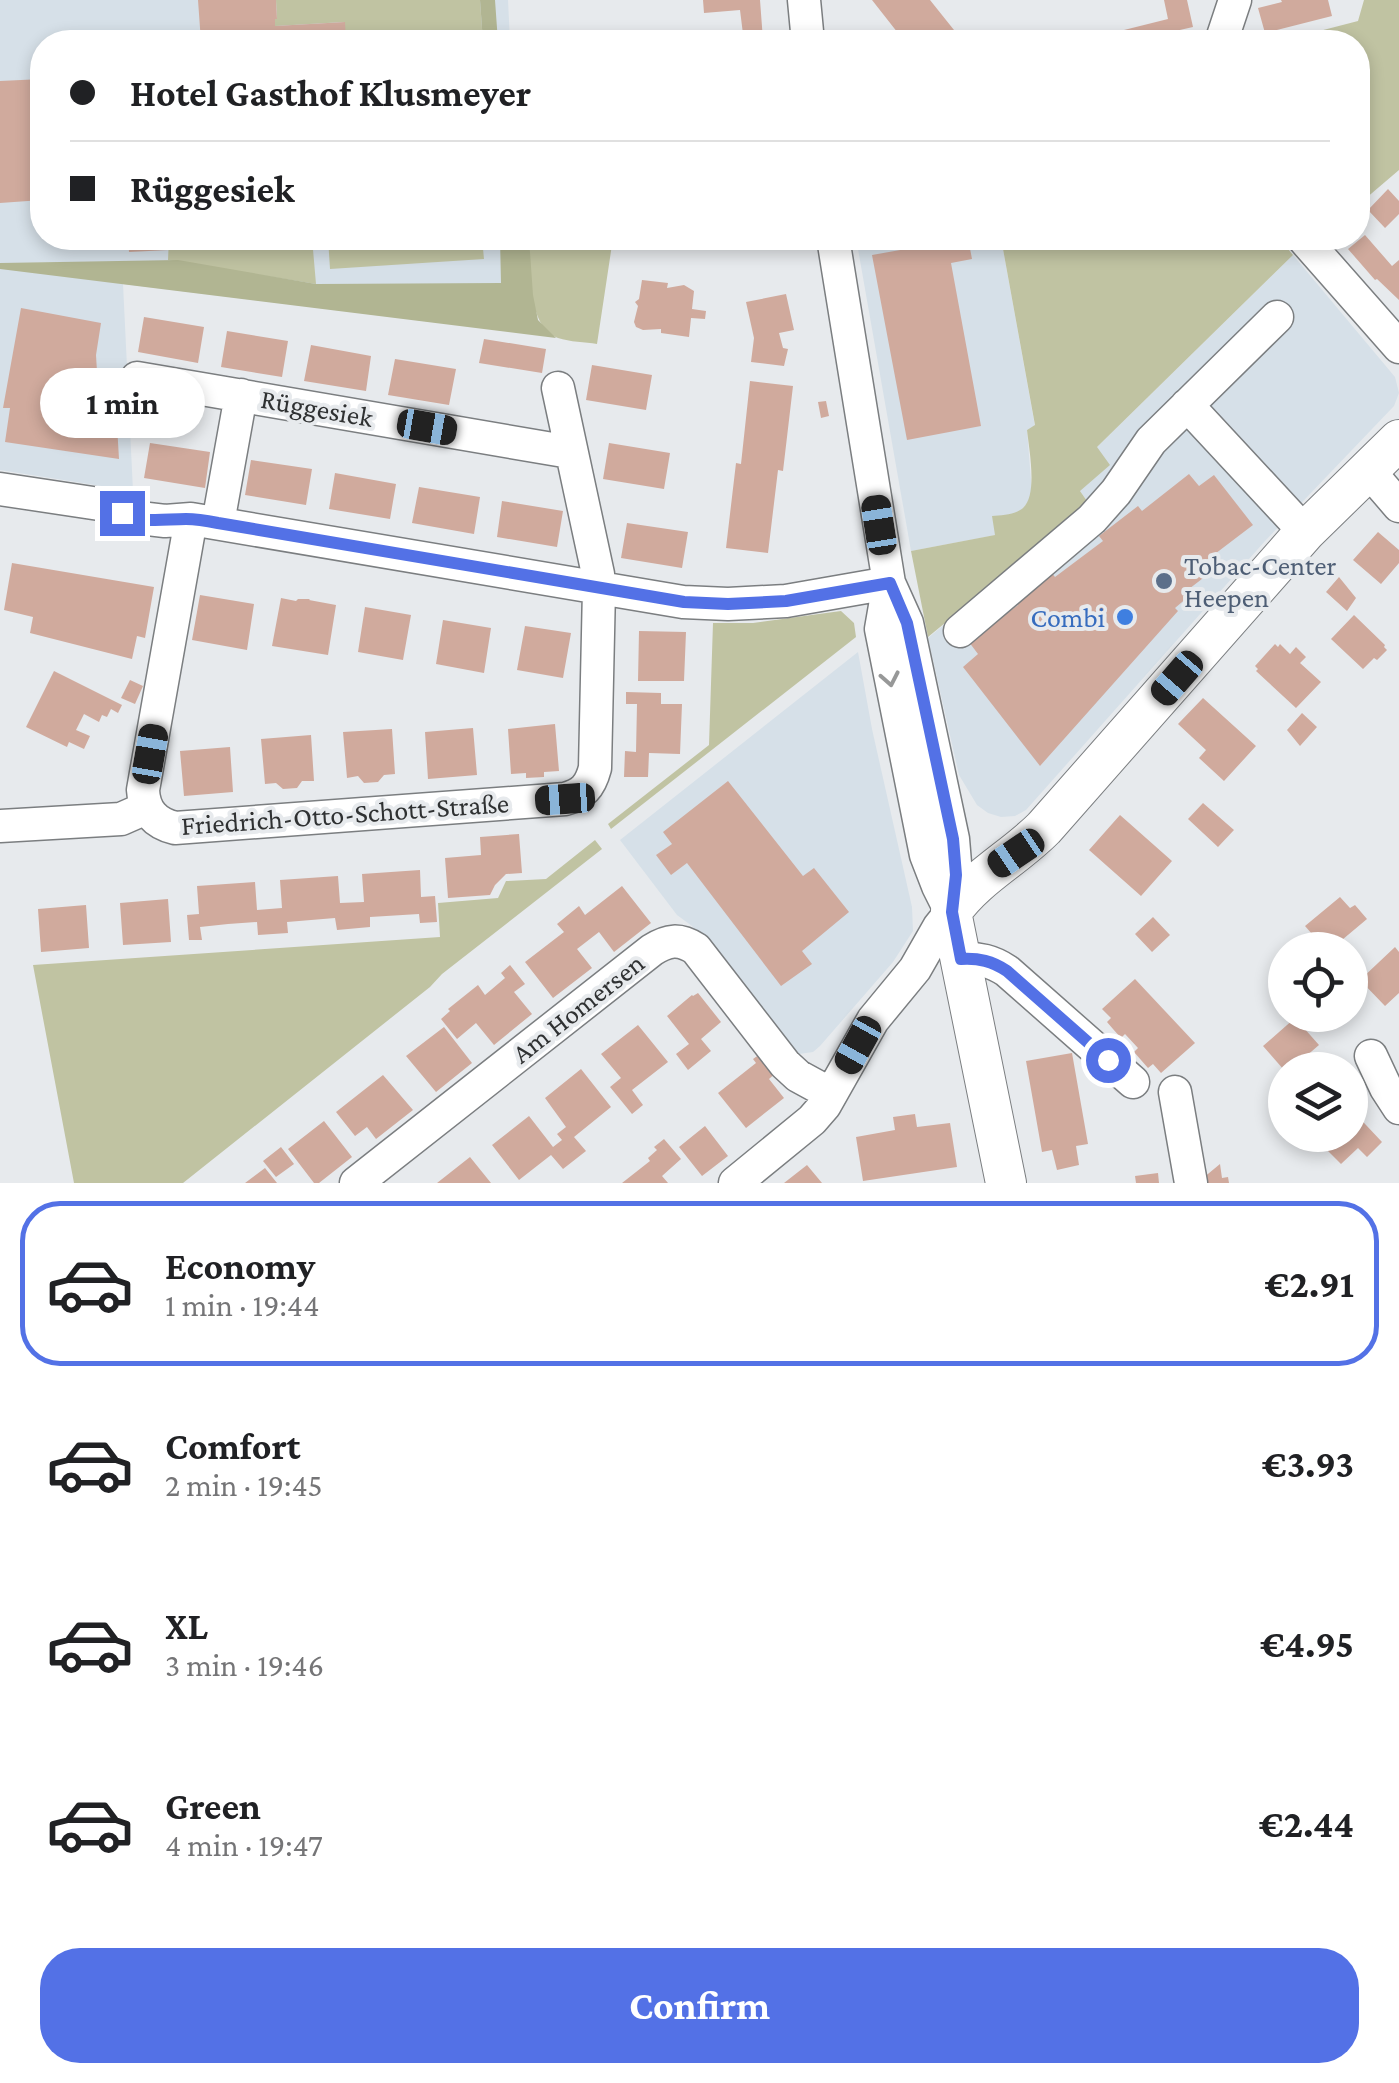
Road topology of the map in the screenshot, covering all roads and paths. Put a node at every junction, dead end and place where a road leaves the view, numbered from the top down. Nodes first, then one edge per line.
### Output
1 (804, 0) edge
2 (1234, 0) edge
3 (807, 30) edge
4 (1225, 30) edge
5 (835, 250) edge
6 (1314, 250) edge
7 (1277, 317) dead end
8 (1399, 347) edge
9 (138, 378) dead end
10 (558, 388) dead end
11 (241, 395) junction
12 (1186, 405) junction
13 (1399, 440) edge
14 (570, 452) junction
15 (1368, 470) junction
16 (0, 489) edge
17 (1399, 506) edge
18 (205, 521) junction
19 (1305, 532) junction
20 (890, 583) junction
21 (599, 588) junction
22 (960, 631) dead end
23 (146, 808) junction
24 (0, 826) edge
25 (952, 912) junction
26 (961, 959) junction
27 (1371, 1056) dead end
28 (1133, 1082) dead end
29 (1175, 1092) dead end
30 (830, 1094) junction
31 (1399, 1108) edge
32 (356, 1183) edge
33 (736, 1183) edge
34 (1006, 1183) edge
35 (1191, 1183) edge

1 - 3 street
2 - 4 street
5 - 20 street
6 - 8 street
7 - 12 street
9 - 11 street, Rüggesiek
10 - 14 street
11 - 14 street, Rüggesiek
11 - 18 street, Rüggesiek
12 - 19 street
12 - 22 street
13 - 15 main road
14 - 21 street
15 - 17 street
15 - 19 main road
16 - 18 street
18 - 21 street
18 - 23 street, Friedrich-Otto-Schott-Straße
19 - 25 main road
20 - 21 street
20 - 25 street
21 - 23 street, Friedrich-Otto-Schott-Straße
23 - 24 street, Friedrich-Otto-Schott-Straße
25 - 26 main road
25 - 30 street
26 - 28 street
26 - 34 main road
27 - 31 street
29 - 35 street
30 - 32 street, Am Homersen
30 - 33 street

